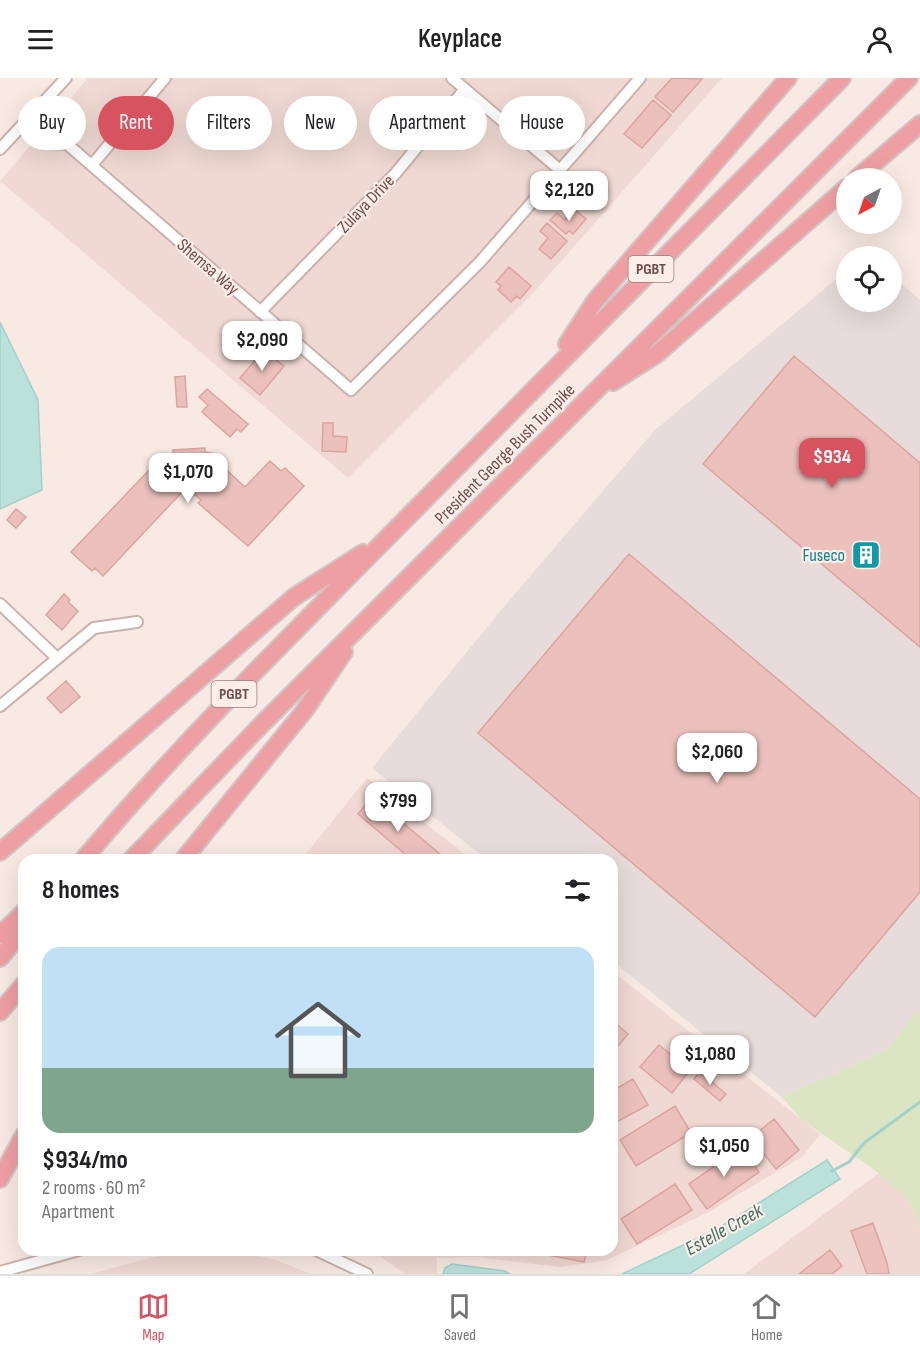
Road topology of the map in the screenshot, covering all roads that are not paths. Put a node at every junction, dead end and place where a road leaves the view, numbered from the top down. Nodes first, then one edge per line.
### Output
1 (66, 78) edge
2 (165, 78) edge
3 (452, 78) edge
4 (640, 78) edge
5 (788, 78) edge
6 (842, 78) edge
7 (909, 78) edge
8 (465, 89) junction
9 (50, 96) edge
10 (920, 124) edge
11 (18, 131) edge
12 (0, 149) edge
13 (74, 150) edge
14 (93, 165) junction
15 (869, 168) edge
16 (560, 170) junction
17 (836, 197) edge
18 (260, 312) junction
19 (550, 370) junction
20 (585, 401) junction
21 (391, 534) junction
22 (0, 604) edge
23 (366, 620) junction
24 (137, 622) dead end
25 (57, 658) junction
26 (0, 706) edge
27 (0, 852) edge
28 (88, 854) edge
29 (137, 854) edge
30 (188, 854) edge
31 (18, 918) edge
32 (0, 935) edge
33 (18, 936) edge
34 (0, 958) edge
35 (18, 991) edge
36 (0, 1012) edge
37 (18, 1146) edge
38 (0, 1179) edge
39 (57, 1256) edge
40 (329, 1256) edge
41 (0, 1272) edge
42 (367, 1274) edge

1 - 9 street
2 - 14 street
3 - 8 street
4 - 16 street
5 - 19 highway
6 - 19 highway, President George Bush Turnpike / PGBT
7 - 20 highway, President George Bush Turnpike / PGBT
8 - 16 street
8 - 18 street, Zulaya Drive
10 - 15 highway
11 - 12 street
13 - 14 street, Shemsa Way
14 - 18 street, Shemsa Way
16 - 18 street, Shemsa Way
17 - 20 highway
19 - 21 highway, President George Bush Turnpike / PGBT
20 - 23 highway, President George Bush Turnpike / PGBT
21 - 27 highway
21 - 28 highway, President George Bush Turnpike / PGBT
22 - 25 street
23 - 29 highway, President George Bush Turnpike / PGBT
23 - 30 highway
24 - 25 street
25 - 26 street
31 - 32 highway
33 - 34 highway
35 - 36 highway
37 - 38 highway
39 - 41 street
40 - 42 street

